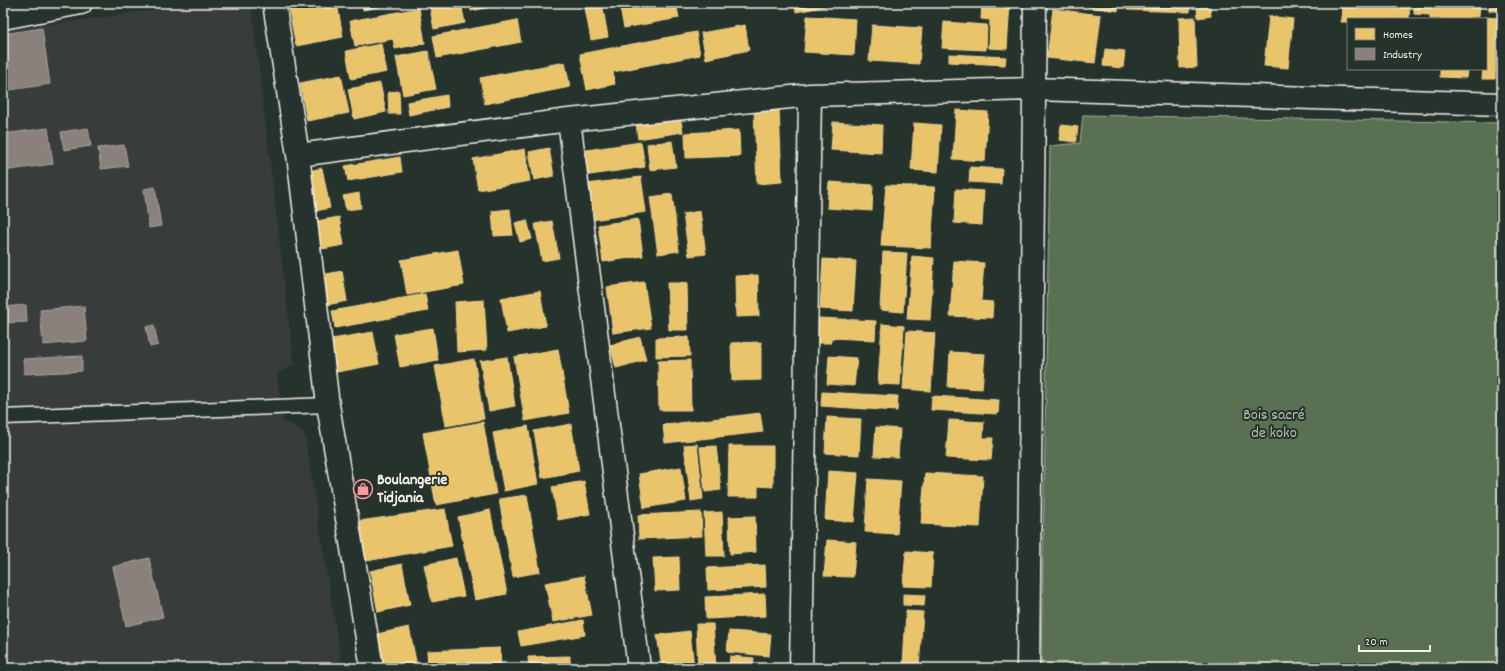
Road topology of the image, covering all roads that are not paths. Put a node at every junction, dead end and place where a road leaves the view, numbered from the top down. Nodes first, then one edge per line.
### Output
1 (81, 3) edge
2 (274, 3) edge
3 (1035, 3) edge
4 (3, 18) edge
5 (1034, 89) junction
6 (810, 95) junction
7 (1502, 104) edge
8 (568, 120) junction
9 (298, 155) junction
10 (328, 405) junction
11 (3, 416) edge
12 (372, 668) edge
13 (640, 668) edge
14 (801, 668) edge
15 (1028, 668) edge

1 - 4 street
2 - 9 street
3 - 5 street
5 - 6 street
5 - 7 street
5 - 15 street
6 - 8 street
6 - 14 street
8 - 9 street
8 - 13 street
9 - 10 street
10 - 11 lane
10 - 12 street

